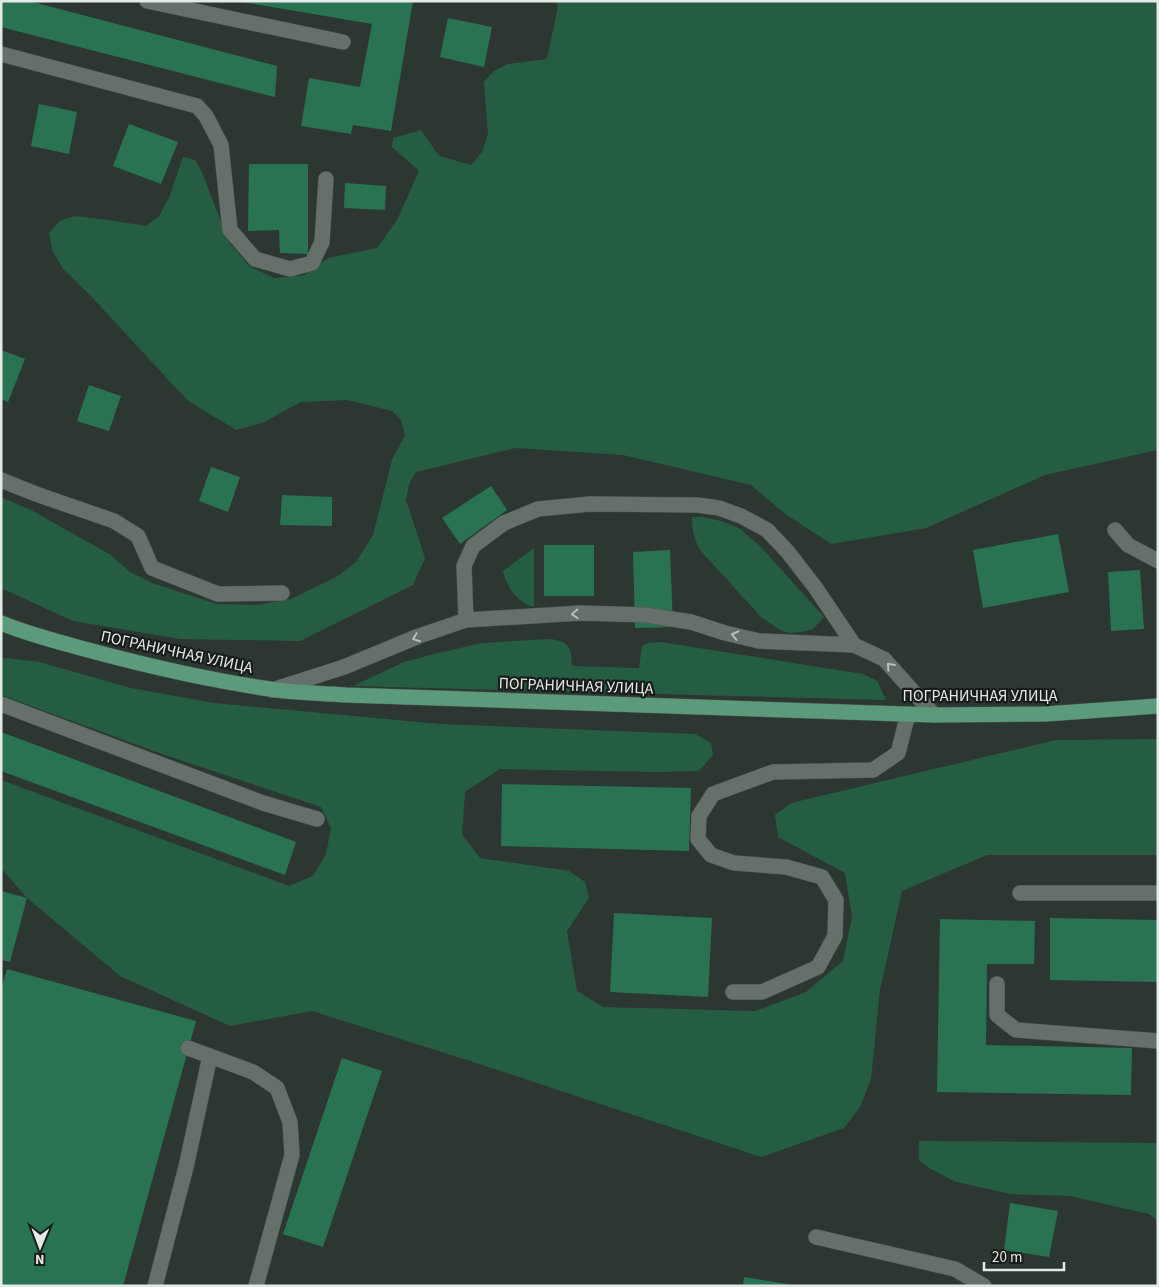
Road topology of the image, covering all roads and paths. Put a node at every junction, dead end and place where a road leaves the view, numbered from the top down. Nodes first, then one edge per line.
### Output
1 (147, 1) edge
2 (343, 42) dead end
3 (1, 54) edge
4 (326, 179) dead end
5 (1, 480) edge
6 (1115, 530) dead end
7 (1158, 561) edge
8 (282, 593) dead end
9 (466, 620) junction
10 (1, 623) edge
11 (854, 645) junction
12 (272, 690) junction
13 (1, 704) edge
14 (1158, 706) edge
15 (908, 714) junction
16 (934, 715) junction
17 (317, 819) dead end
18 (1020, 893) dead end
19 (1158, 893) edge
20 (998, 984) dead end
21 (733, 992) dead end
22 (1158, 1040) edge
23 (188, 1048) dead end
24 (210, 1056) junction
25 (816, 1237) dead end
26 (155, 1286) edge
27 (256, 1286) edge
28 (984, 1286) edge

1 - 2 street
3 - 4 street
5 - 8 street
6 - 7 street
11 -> 9 street
9 - 11 street
9 -> 12 street
10 - 12 main road, ПОГРАНИЧНАЯ УЛИЦА
16 -> 11 street
12 - 15 main road, ПОГРАНИЧНАЯ УЛИЦА
13 - 17 street
14 - 16 main road, ПОГРАНИЧНАЯ УЛИЦА
15 - 16 main road, ПОГРАНИЧНАЯ УЛИЦА
15 - 21 street
18 - 19 street
20 - 22 street
23 - 24 street
24 - 26 street
24 - 27 street
25 - 28 street

